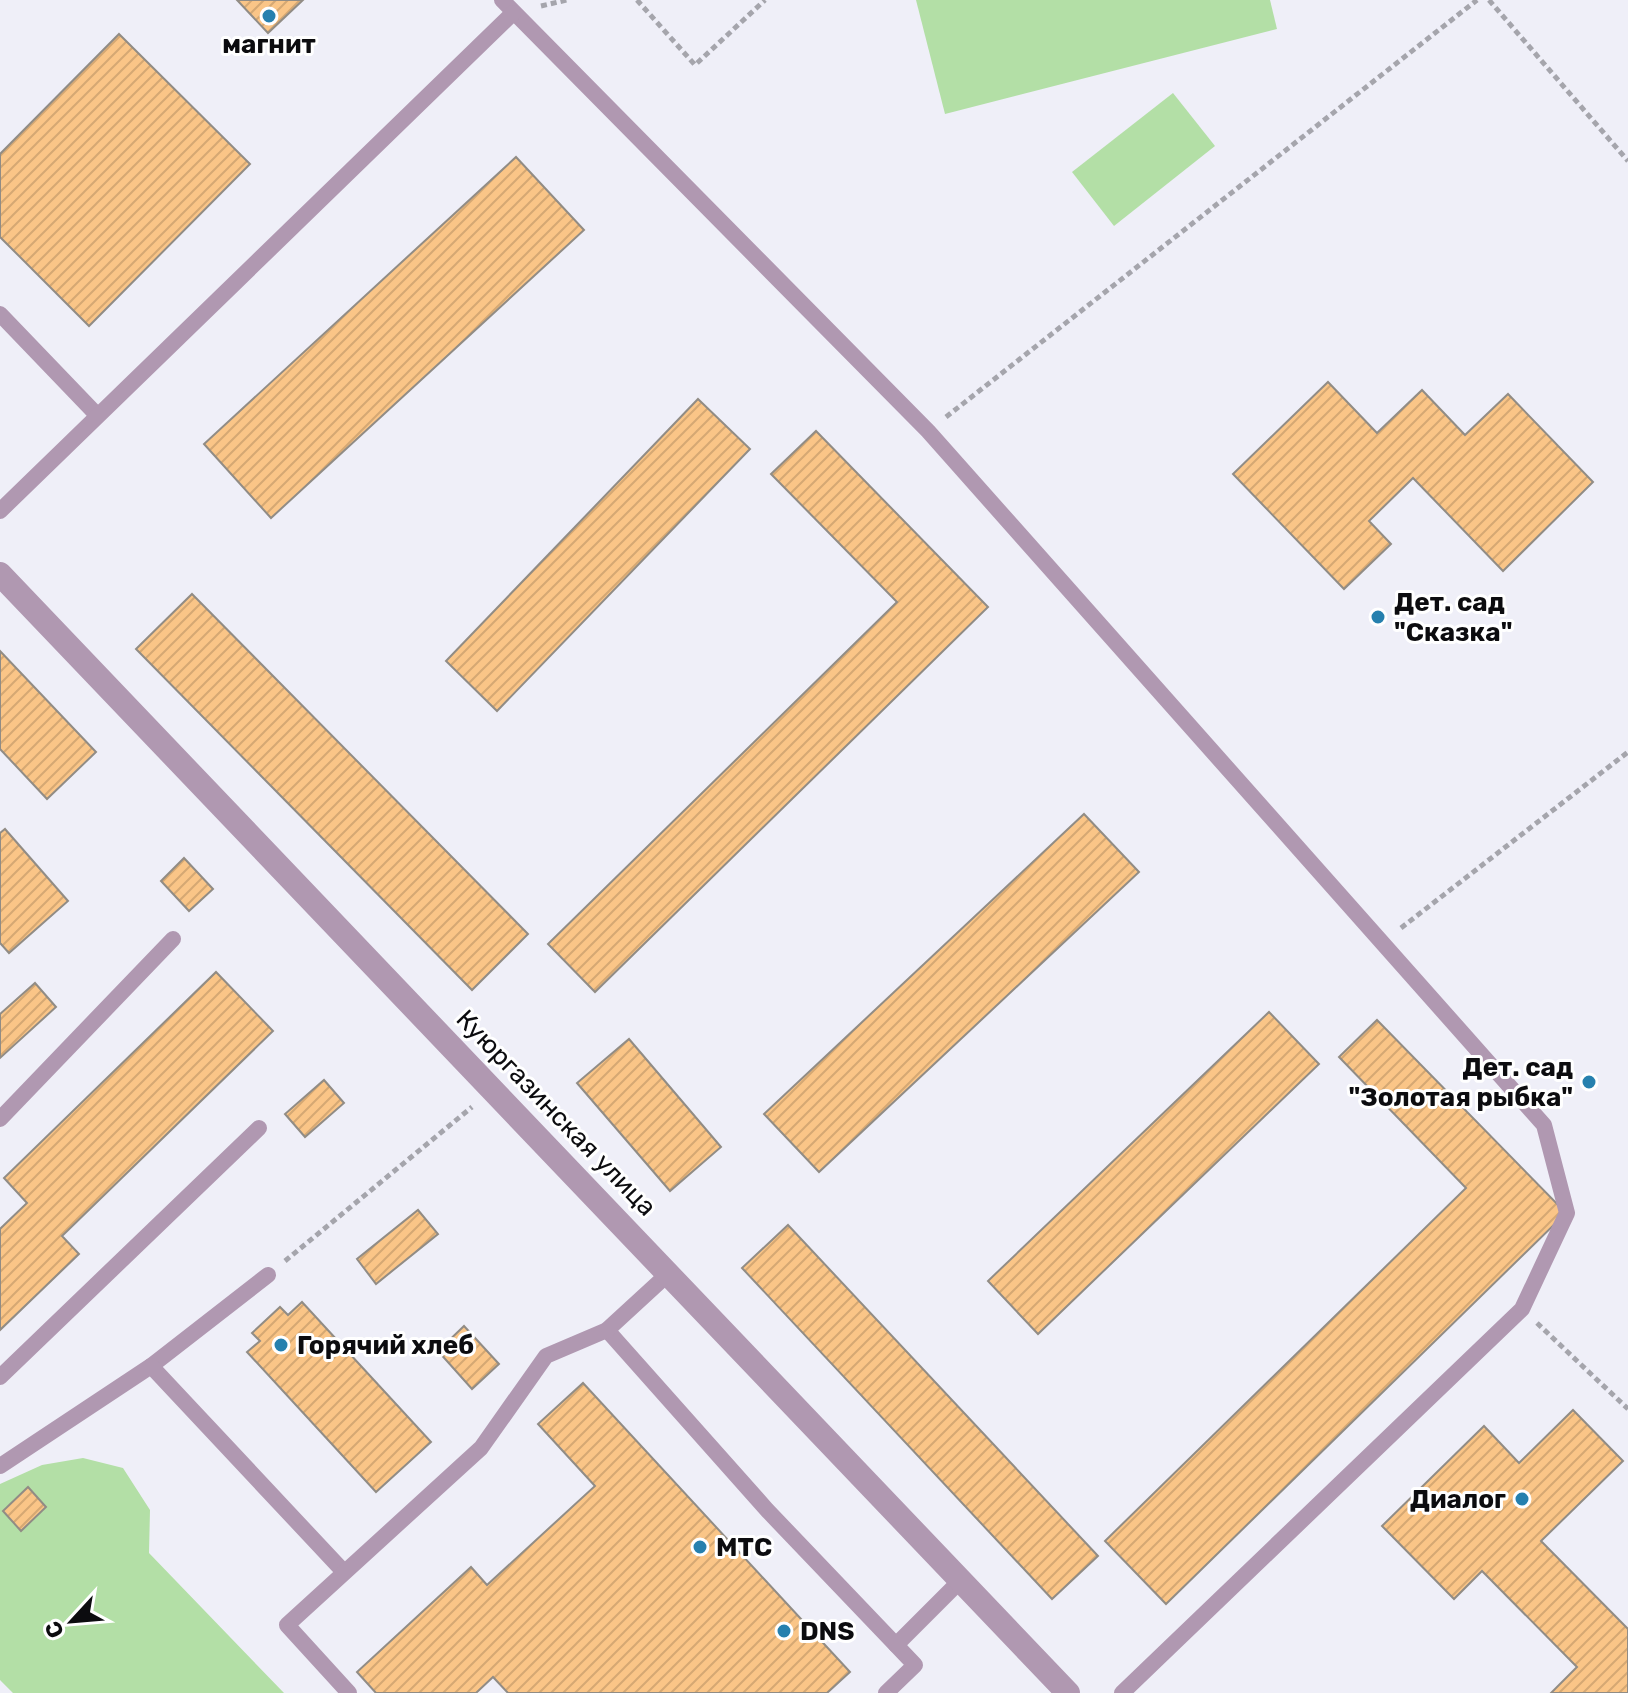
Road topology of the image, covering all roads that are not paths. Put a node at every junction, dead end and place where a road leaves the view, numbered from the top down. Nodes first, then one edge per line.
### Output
1 (502, 0) edge
2 (513, 13) junction
3 (0, 314) edge
4 (97, 415) junction
5 (0, 511) edge
6 (0, 574) edge
7 (173, 939) dead end
8 (0, 1119) edge
9 (259, 1128) dead end
10 (669, 1273) junction
11 (268, 1275) road end
12 (607, 1330) junction
13 (151, 1366) junction
14 (0, 1377) edge
15 (0, 1466) edge
16 (344, 1572) junction
17 (961, 1580) junction
18 (896, 1645) junction
19 (349, 1693) edge
20 (886, 1693) edge
21 (1068, 1693) edge
22 (1122, 1693) edge

1 - 2 lane
2 - 4 lane
2 - 22 lane
3 - 4 lane
4 - 5 lane
6 - 10 street, Куюргазинская улица
7 - 8 lane
9 - 14 lane
10 - 12 lane
10 - 17 street, Куюргазинская улица
11 - 13 lane
12 - 16 lane
12 - 18 lane
13 - 15 lane
13 - 16 lane
16 - 19 lane
17 - 18 lane
17 - 21 street, Куюргазинская улица
18 - 20 lane

